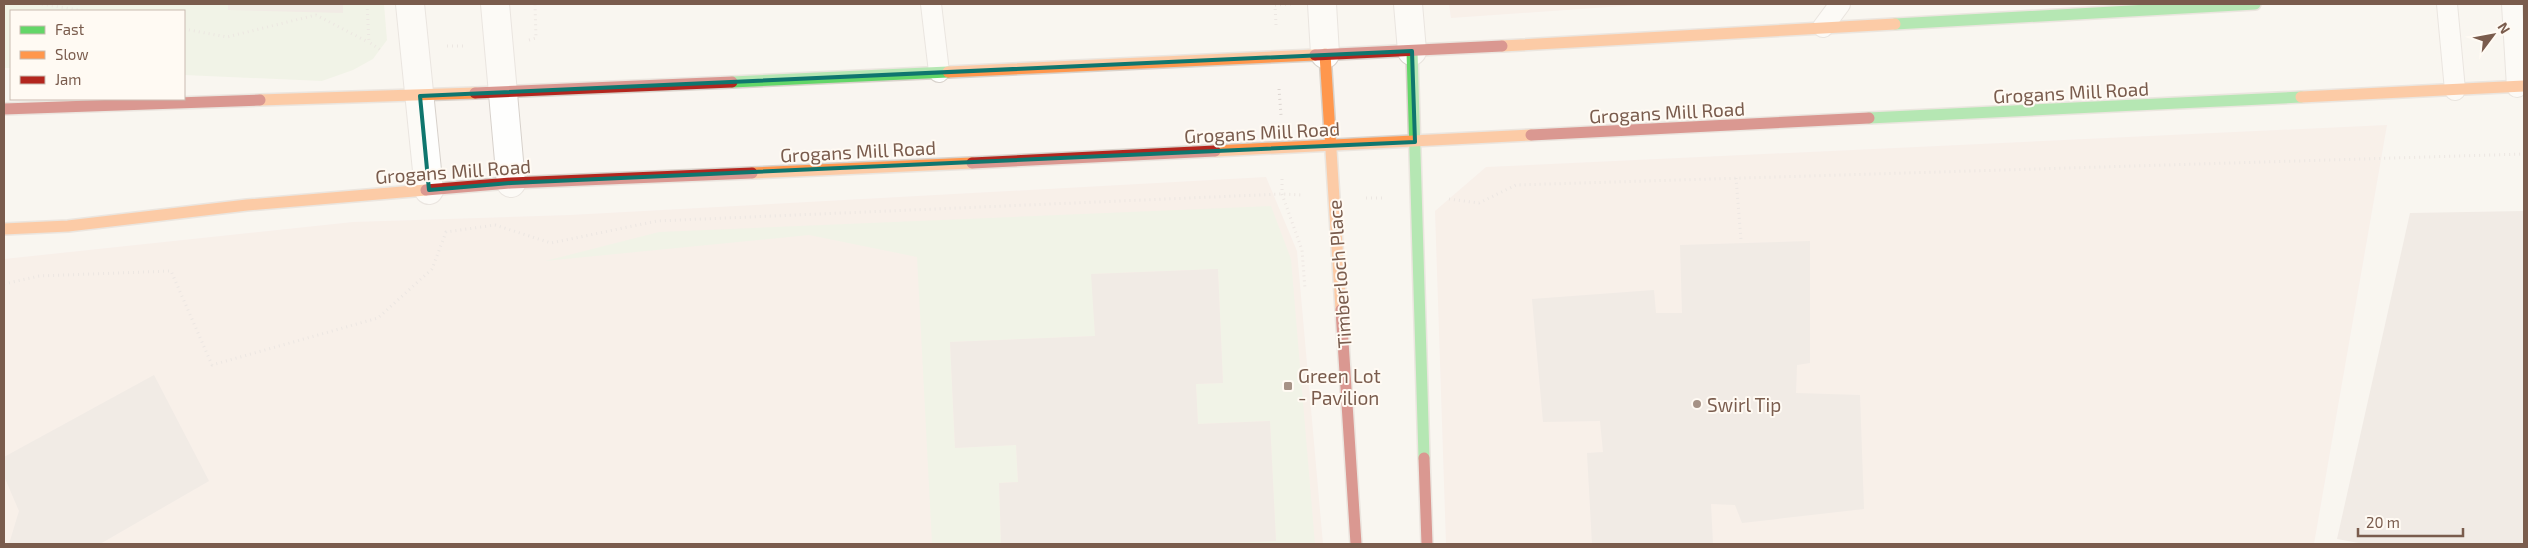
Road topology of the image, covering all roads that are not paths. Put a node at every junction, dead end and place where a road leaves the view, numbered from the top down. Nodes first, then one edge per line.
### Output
1 (410, 4) edge
2 (495, 4) edge
3 (930, 4) edge
4 (1322, 4) edge
5 (1408, 4) edge
6 (1840, 4) edge
7 (2255, 4) edge
8 (2447, 4) edge
9 (2512, 4) edge
10 (1986, 10) edge
11 (1823, 27) junction
12 (1412, 51) junction
13 (1325, 54) junction
14 (939, 72) junction
15 (2521, 86) edge
16 (501, 90) junction
17 (2455, 90) junction
18 (420, 96) junction
19 (4, 109) edge
20 (1415, 142) junction
21 (1331, 145) junction
22 (512, 183) junction
23 (428, 190) junction
24 (4, 230) edge
25 (1356, 544) edge
26 (1427, 544) edge

1 - 18 street
2 - 16 street
3 - 14 lane
4 - 13 street, Timberloch Place
5 - 12 street
6 - 11 lane
7 - 10 main road
8 - 17 lane
9 - 15 lane
10 - 11 main road
11 - 12 main road
12 - 13 main road
12 - 20 main road
13 - 14 main road
13 - 21 main road, Timberloch Place
14 - 16 main road
15 - 17 main road, Grogans Mill Road
16 - 18 main road
16 - 22 street
17 - 20 main road, Grogans Mill Road
18 - 19 main road
18 - 23 street
20 - 21 main road, Grogans Mill Road
20 - 26 main road
21 - 22 main road, Grogans Mill Road
21 - 25 main road, Timberloch Place
22 - 23 main road, Grogans Mill Road
23 - 24 main road, Grogans Mill Road

